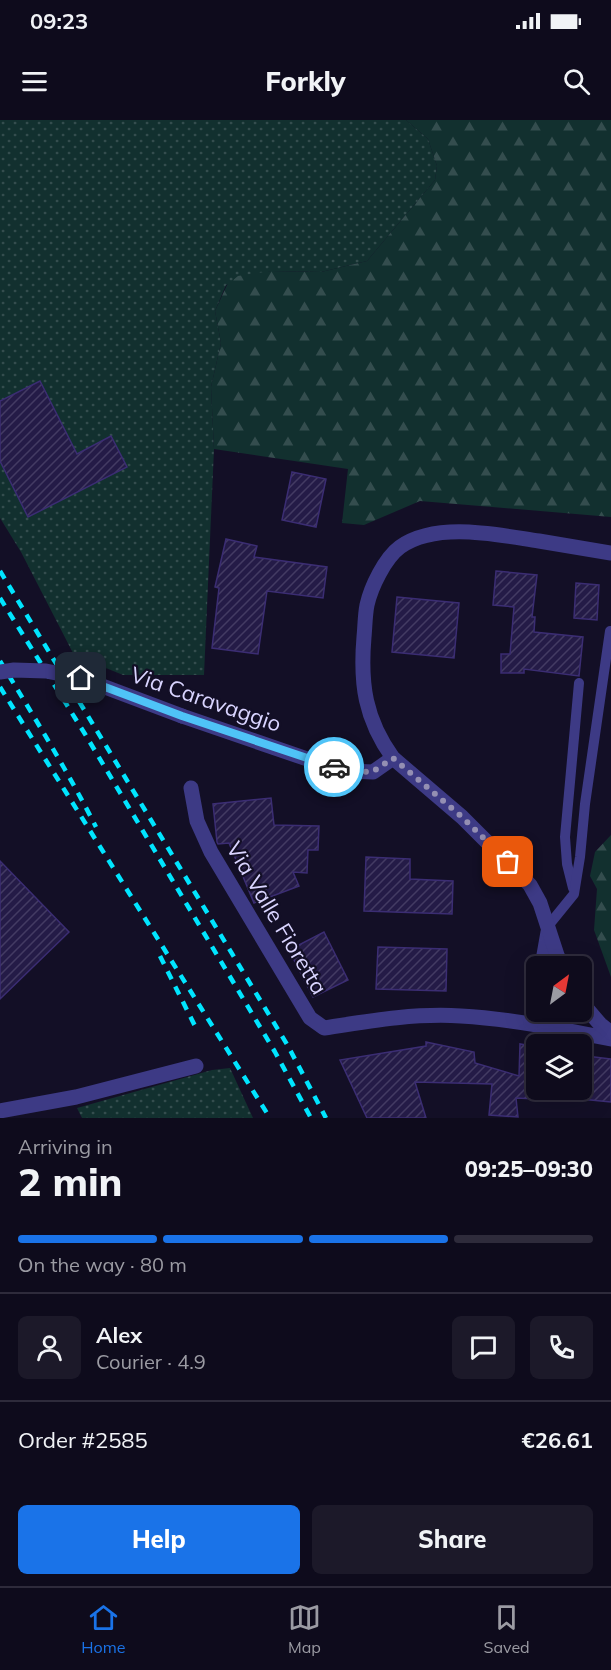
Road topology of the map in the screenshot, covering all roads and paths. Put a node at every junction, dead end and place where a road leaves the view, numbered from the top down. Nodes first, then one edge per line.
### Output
1 (611, 553) edge
2 (610, 631) edge
3 (0, 672) edge
4 (579, 683) dead end
5 (393, 758) junction
6 (190, 788) dead end
7 (574, 894) junction
8 (548, 926) junction
9 (544, 956) edge
10 (557, 956) edge
11 (592, 1015) edge
12 (531, 1023) joint
13 (611, 1033) edge
14 (611, 1038) edge
15 (196, 1066) dead end
16 (0, 1111) edge

1 - 5 street
2 - 7 lane
3 - 5 street, Via Caravaggio, bridge
4 - 7 lane
5 - 8 street
6 - 12 street, Via Valle Fioretta
7 - 8 lane
8 - 9 street
8 - 10 street
11 - 13 street
12 - 14 street, Via Valle Fioretta
15 - 16 street

